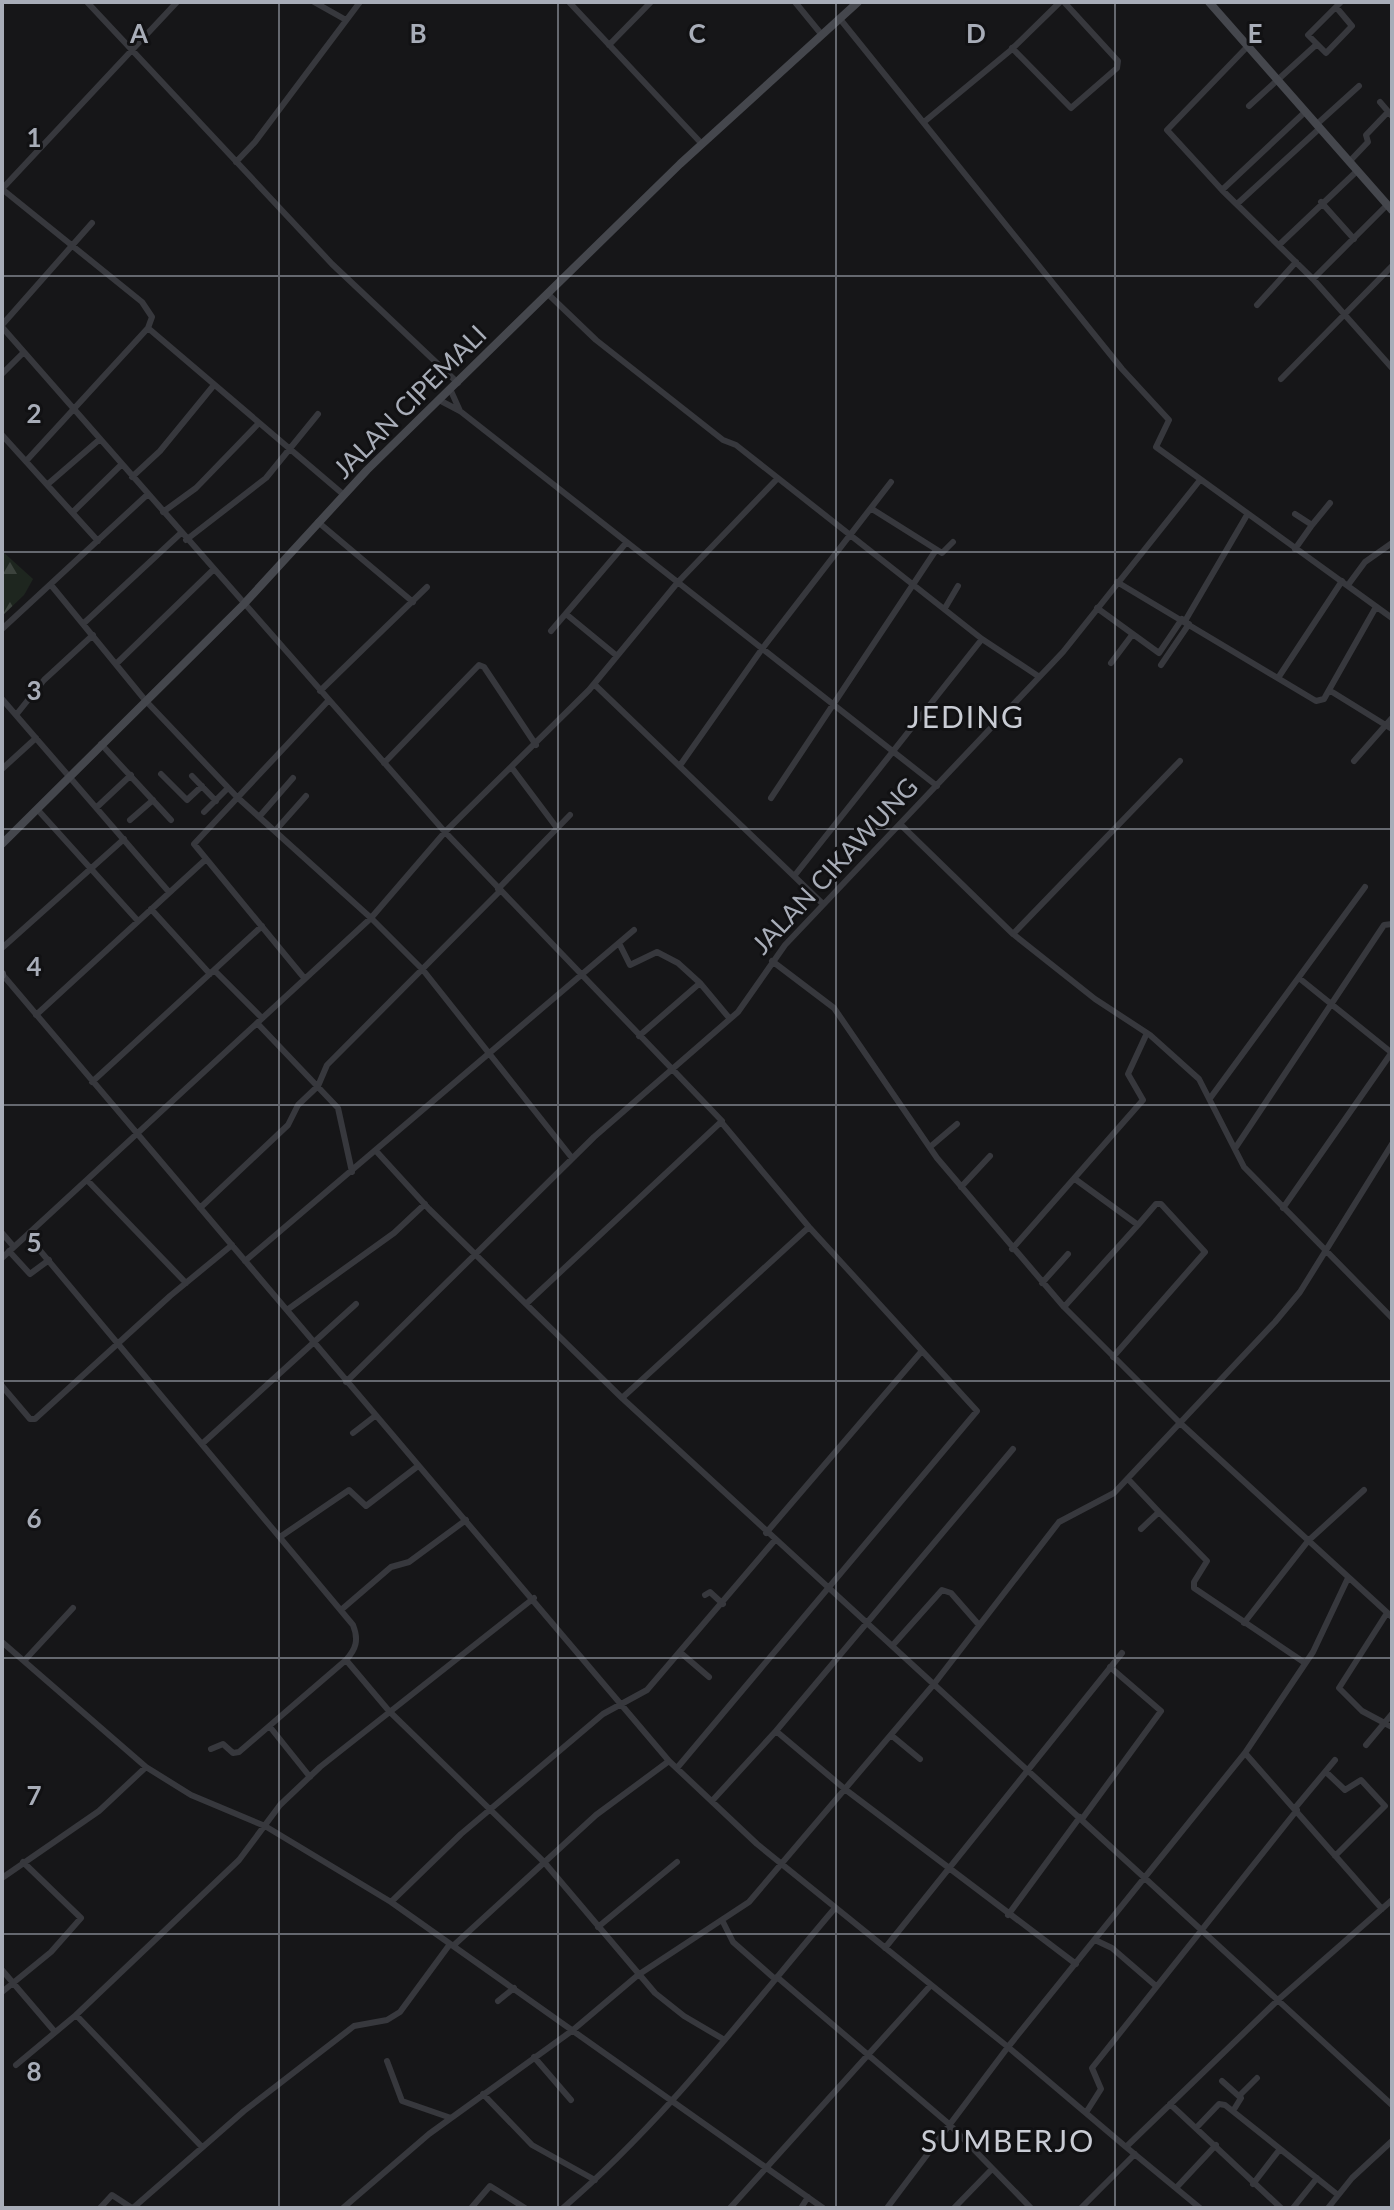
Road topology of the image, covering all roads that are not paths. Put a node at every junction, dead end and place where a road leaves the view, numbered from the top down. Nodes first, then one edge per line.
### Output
1 (87, 2) edge
2 (177, 2) edge
3 (314, 2) edge
4 (360, 2) edge
5 (569, 2) edge
6 (651, 2) edge
7 (795, 2) edge
8 (858, 2) edge
9 (1209, 2) edge
10 (1067, 3) edge
11 (1339, 4) edge
12 (840, 19) junction
13 (346, 20) junction
14 (822, 35) junction
15 (1317, 44) junction
16 (609, 45) junction
17 (1247, 47) junction
18 (134, 48) junction
19 (1012, 48) junction
20 (1278, 81) junction
21 (1359, 86) dead end
22 (1380, 102) dead end
23 (1249, 106) dead end
24 (1305, 112) junction
25 (1390, 114) edge
26 (924, 122) junction
27 (1318, 126) junction
28 (702, 144) junction
29 (236, 162) junction
30 (1349, 162) junction
31 (1357, 171) junction
32 (2, 189) edge
33 (1222, 190) junction
34 (1321, 202) junction
35 (1237, 204) junction
36 (1390, 207) edge
37 (92, 223) dead end
38 (1354, 239) junction
39 (72, 245) junction
40 (1279, 245) junction
41 (1296, 262) junction
42 (1392, 266) edge
43 (1313, 279) junction
44 (548, 294) junction
45 (1257, 305) dead end
46 (1344, 313) junction
47 (2, 326) edge
48 (148, 328) junction
49 (24, 352) junction
50 (1392, 368) edge
51 (2, 374) edge
52 (1281, 379) dead end
53 (458, 383) junction
54 (214, 385) junction
55 (451, 391) junction
56 (441, 401) junction
57 (73, 409) junction
58 (460, 411) junction
59 (318, 414) dead end
60 (259, 423) junction
61 (2, 435) edge
62 (100, 439) junction
63 (290, 449) junction
64 (27, 460) junction
65 (122, 464) junction
66 (132, 477) junction
67 (777, 479) junction
68 (1200, 480) junction
69 (891, 482) dead end
70 (48, 484) junction
71 (148, 494) junction
72 (344, 495) junction
73 (1330, 503) dead end
74 (872, 509) junction
75 (73, 512) junction
76 (163, 512) junction
77 (1295, 514) dead end
78 (1247, 515) junction
79 (318, 522) junction
80 (1312, 525) junction
81 (183, 536) junction
82 (851, 538) junction
83 (98, 541) junction
84 (953, 542) dead end
85 (626, 543) junction
86 (1392, 543) edge
87 (1295, 549) junction
88 (936, 550) junction
89 (213, 570) junction
90 (678, 582) junction
91 (1117, 582) junction
92 (1345, 583) junction
93 (51, 585) junction
94 (914, 586) junction
95 (958, 586) dead end
96 (427, 587) dead end
97 (413, 602) junction
98 (243, 605) junction
99 (1376, 607) junction
100 (945, 608) junction
101 (1097, 608) junction
102 (566, 614) junction
103 (1392, 618) edge
104 (1185, 621) junction
105 (83, 624) junction
106 (2, 629) edge
107 (551, 631) dead end
108 (93, 635) junction
109 (1132, 635) junction
110 (982, 639) junction
111 (762, 649) junction
112 (617, 656) junction
113 (1111, 663) dead end
114 (116, 664) junction
115 (1161, 665) dead end
116 (1038, 676) junction
117 (1278, 678) junction
118 (594, 684) junction
119 (1329, 690) junction
120 (320, 691) junction
121 (2, 699) edge
122 (145, 700) junction
123 (328, 701) junction
124 (833, 706) junction
125 (16, 715) junction
126 (1392, 718) edge
127 (1389, 727) edge
128 (36, 738) junction
129 (101, 744) junction
130 (536, 745) junction
131 (894, 753) junction
132 (1180, 761) dead end
133 (1354, 761) dead end
134 (384, 763) junction
135 (681, 764) junction
136 (512, 768) junction
137 (2, 769) edge
138 (161, 774) dead end
139 (131, 775) junction
140 (70, 776) junction
141 (192, 776) dead end
142 (293, 778) dead end
143 (202, 786) junction
144 (937, 786) junction
145 (228, 788) junction
146 (306, 796) dead end
147 (237, 797) junction
148 (771, 798) dead end
149 (153, 800) junction
150 (216, 801) junction
151 (97, 807) junction
152 (37, 809) junction
153 (204, 812) dead end
154 (570, 815) dead end
155 (259, 817) junction
156 (130, 820) dead end
157 (171, 820) dead end
158 (900, 824) junction
159 (557, 828) junction
160 (275, 831) junction
161 (445, 832) junction
162 (124, 839) junction
163 (2, 844) edge
164 (205, 860) junction
165 (90, 869) junction
166 (795, 875) junction
167 (1365, 887) dead end
168 (499, 890) junction
169 (169, 892) junction
170 (823, 904) junction
171 (151, 909) junction
172 (371, 918) junction
173 (138, 921) junction
174 (1392, 924) edge
175 (262, 926) junction
176 (634, 930) dead end
177 (1013, 934) junction
178 (619, 943) junction
179 (2, 948) edge
180 (772, 961) junction
181 (423, 970) junction
182 (212, 972) junction
183 (2, 974) edge
184 (580, 975) junction
185 (1299, 978) junction
186 (305, 979) junction
187 (700, 983) junction
188 (1330, 1003) junction
189 (36, 1015) junction
190 (730, 1019) junction
191 (259, 1021) junction
192 (1147, 1033) junction
193 (639, 1036) junction
194 (489, 1052) junction
195 (1392, 1053) edge
196 (672, 1066) junction
197 (92, 1082) junction
198 (318, 1086) junction
199 (1211, 1097) junction
200 (722, 1123) junction
201 (957, 1124) dead end
202 (137, 1134) junction
203 (1392, 1144) edge
204 (930, 1147) junction
205 (1236, 1147) junction
206 (377, 1152) junction
207 (990, 1156) dead end
208 (572, 1158) junction
209 (352, 1172) junction
210 (1075, 1179) junction
211 (87, 1180) junction
212 (961, 1187) junction
213 (425, 1204) junction
214 (200, 1208) junction
215 (1283, 1208) junction
216 (1138, 1225) junction
217 (809, 1227) junction
218 (2, 1233) edge
219 (27, 1235) junction
220 (232, 1245) junction
221 (12, 1249) junction
222 (1012, 1249) junction
223 (476, 1253) junction
224 (1326, 1253) junction
225 (1068, 1254) dead end
226 (2, 1258) edge
227 (49, 1260) junction
228 (245, 1261) junction
229 (186, 1283) junction
230 (1042, 1283) junction
231 (356, 1304) dead end
232 (526, 1304) junction
233 (1064, 1307) junction
234 (287, 1310) junction
235 (1392, 1318) edge
236 (313, 1341) junction
237 (117, 1342) junction
238 (921, 1352) junction
239 (1113, 1357) junction
240 (346, 1382) junction
241 (2, 1386) edge
242 (622, 1398) junction
243 (375, 1416) junction
244 (1179, 1422) junction
245 (353, 1433) dead end
246 (203, 1443) junction
247 (1013, 1449) dead end
248 (418, 1466) junction
249 (1128, 1479) junction
250 (1364, 1490) dead end
251 (1159, 1512) junction
252 (466, 1520) junction
253 (1141, 1529) dead end
254 (766, 1533) junction
255 (280, 1537) junction
256 (775, 1540) junction
257 (1308, 1541) junction
258 (1348, 1578) junction
259 (827, 1588) junction
260 (705, 1595) dead end
261 (534, 1598) junction
262 (723, 1604) junction
263 (73, 1608) dead end
264 (341, 1610) junction
265 (1390, 1615) edge
266 (866, 1623) junction
267 (1244, 1623) junction
268 (979, 1625) junction
269 (2, 1642) edge
270 (892, 1646) junction
271 (681, 1653) junction
272 (1122, 1653) dead end
273 (346, 1660) junction
274 (24, 1661) junction
275 (1305, 1663) junction
276 (1110, 1667) junction
277 (709, 1677) dead end
278 (934, 1684) junction
279 (619, 1706) junction
280 (389, 1711) junction
281 (1392, 1714) edge
282 (1389, 1725) edge
283 (270, 1727) junction
284 (776, 1731) junction
285 (891, 1735) junction
286 (1366, 1745) dead end
287 (211, 1749) dead end
288 (1245, 1753) junction
289 (920, 1759) dead end
290 (1335, 1760) dead end
291 (669, 1761) junction
292 (146, 1767) junction
293 (677, 1768) junction
294 (1027, 1771) junction
295 (1326, 1772) junction
296 (310, 1777) junction
297 (846, 1790) junction
298 (712, 1801) junction
299 (491, 1809) junction
300 (1295, 1811) junction
301 (1081, 1818) junction
302 (265, 1826) junction
303 (1335, 1856) junction
304 (23, 1862) junction
305 (544, 1862) junction
306 (677, 1862) dead end
307 (784, 1864) junction
308 (950, 1867) junction
309 (1146, 1877) junction
310 (2, 1878) edge
311 (1392, 1900) edge
312 (391, 1902) junction
313 (835, 1908) junction
314 (1382, 1909) junction
315 (1008, 1915) junction
316 (81, 1918) junction
317 (93, 1918) dead end
318 (725, 1919) junction
319 (598, 1927) junction
320 (1202, 1928) junction
321 (1095, 1940) junction
322 (452, 1945) junction
323 (885, 1948) junction
324 (1076, 1964) junction
325 (2, 1970) edge
326 (638, 1975) junction
327 (776, 1978) junction
328 (13, 1984) junction
329 (931, 1985) junction
330 (1156, 1986) junction
331 (514, 1988) junction
332 (2, 1992) edge
333 (1279, 1999) junction
334 (498, 2001) dead end
335 (76, 2015) junction
336 (573, 2030) junction
337 (55, 2032) junction
338 (723, 2039) junction
339 (1008, 2047) junction
340 (869, 2054) junction
341 (534, 2057) junction
342 (387, 2061) dead end
343 (16, 2065) dead end
344 (1257, 2078) dead end
345 (1222, 2081) dead end
346 (483, 2094) junction
347 (1239, 2096) junction
348 (571, 2100) dead end
349 (670, 2101) junction
350 (1170, 2104) junction
351 (1392, 2105) edge
352 (1087, 2111) junction
353 (1233, 2111) junction
354 (451, 2118) junction
355 (949, 2124) junction
356 (1197, 2127) junction
357 (1392, 2141) edge
358 (1216, 2145) junction
359 (202, 2147) junction
360 (1126, 2147) junction
361 (1280, 2149) junction
362 (1135, 2154) junction
363 (767, 2169) junction
364 (992, 2169) junction
365 (1317, 2178) junction
366 (595, 2180) junction
367 (1253, 2184) junction
368 (1176, 2188) junction
369 (1338, 2195) junction
370 (808, 2197) junction
371 (472, 2207) edge
372 (100, 2208) edge
373 (132, 2208) edge
374 (343, 2208) edge
375 (525, 2208) edge
376 (563, 2208) edge
377 (730, 2208) edge
378 (801, 2208) edge
379 (823, 2208) edge
380 (887, 2208) edge
381 (954, 2208) edge
382 (1031, 2208) edge
383 (1081, 2208) edge
384 (1200, 2208) edge
385 (1281, 2208) edge
386 (1293, 2208) edge
387 (1328, 2208) edge

1 - 18 street
2 - 18 street
3 - 13 street
4 - 13 street
5 - 16 street
6 - 16 street
7 - 14 street
8 - 12 main road, JALAN CIPEMALI
9 - 17 main road
10 - 19 street
10 - 19 street
11 - 15 street
11 - 15 street
12 - 14 main road, JALAN CIPEMALI
12 - 26 street
13 - 29 street
14 - 28 main road, JALAN CIPEMALI
15 - 20 street
16 - 28 street
17 - 20 main road
17 - 33 street
18 - 29 street
18 - 32 street
19 - 26 street
20 - 23 street
20 - 24 main road
21 - 27 street
22 - 25 street
24 - 27 main road
24 - 33 street
25 - 30 street
26 - 68 street
27 - 30 main road
27 - 35 street
28 - 44 main road, JALAN CIPEMALI
29 - 53 street
30 - 31 main road
31 - 34 street
31 - 36 main road
32 - 39 street
33 - 35 street
34 - 38 street
34 - 40 street
35 - 40 street
36 - 38 street
37 - 39 street
38 - 43 street
39 - 47 street
39 - 48 street
40 - 41 street
41 - 43 street
41 - 45 street
42 - 46 street
43 - 46 street
44 - 53 main road, JALAN CIPEMALI
44 - 67 street
46 - 50 street
46 - 52 street
47 - 49 street
48 - 54 street
48 - 57 street
49 - 51 street
49 - 57 street
53 - 55 main road, JALAN CIPEMALI
54 - 60 street
54 - 66 street
55 - 56 main road, JALAN CIPEMALI
55 - 58 street
56 - 58 street
56 - 72 main road, JALAN CIPEMALI
57 - 62 street
57 - 64 street
58 - 85 street
59 - 63 street
60 - 63 street
60 - 76 street
61 - 64 street
62 - 65 street
62 - 70 street
63 - 72 street
63 - 81 street
64 - 70 street
65 - 66 street
65 - 75 street
66 - 71 street
67 - 82 street
67 - 90 street
68 - 78 street
68 - 91 street, JALAN CIKAWUNG
69 - 74 street
70 - 75 street
71 - 76 street
71 - 83 street
72 - 79 main road, JALAN CIPEMALI
73 - 80 street
74 - 82 street
74 - 88 street
75 - 83 street
76 - 81 street
77 - 80 street
78 - 87 street
78 - 104 street
79 - 97 street
79 - 98 main road, JALAN CIPEMALI
80 - 87 street
81 - 89 street
81 - 105 street
82 - 94 street
82 - 111 street
83 - 93 street
84 - 88 street
85 - 90 street
85 - 102 street
86 - 92 street
87 - 92 street
88 - 94 street
89 - 98 street
89 - 114 street
90 - 111 street
90 - 112 street
91 - 101 street, JALAN CIKAWUNG
91 - 104 street
92 - 99 street
92 - 117 street
93 - 105 street
93 - 106 street
94 - 100 street
94 - 124 street
95 - 100 street
96 - 97 street
97 - 120 street
98 - 120 street
98 - 122 main road, JALAN CIPEMALI
99 - 103 street
99 - 119 street
100 - 110 street
101 - 109 street
101 - 116 street, JALAN CIKAWUNG
102 - 107 street
102 - 112 street
104 - 109 street
104 - 115 street
104 - 117 street
105 - 108 street
108 - 114 street
108 - 125 street
109 - 113 street
110 - 116 street
110 - 131 street
111 - 124 street
111 - 135 street
112 - 118 street
114 - 122 street
116 - 144 street, JALAN CIKAWUNG
117 - 119 street
118 - 130 street
118 - 135 street
119 - 127 street
120 - 123 street
121 - 125 street
122 - 129 main road, JALAN CIPEMALI
122 - 145 street
123 - 134 street
123 - 147 street
124 - 131 street
124 - 148 street
125 - 128 street
126 - 127 street
127 - 133 street
128 - 137 street
128 - 140 street
129 - 139 street
129 - 140 main road, JALAN CIPEMALI
130 - 134 street
130 - 136 street
131 - 144 street
131 - 166 street
132 - 177 street
134 - 161 street
135 - 166 street
136 - 159 street
136 - 161 street
138 - 143 street
139 - 149 street
139 - 151 street
140 - 151 street
140 - 152 main road, JALAN CIPEMALI
141 - 143 street
142 - 155 street
143 - 150 street
144 - 158 street, JALAN CIKAWUNG
145 - 147 street
145 - 150 street
146 - 160 street
147 - 155 street
147 - 164 street
149 - 156 street
149 - 157 street
150 - 153 street
151 - 162 street
152 - 163 main road, JALAN CIPEMALI
152 - 165 street
154 - 159 street
155 - 160 street
158 - 170 street, JALAN CIKAWUNG
158 - 177 street
159 - 168 street
160 - 172 street
161 - 168 street
161 - 172 street
162 - 165 street
162 - 169 street
164 - 169 street
164 - 175 street
165 - 173 street
165 - 179 street
166 - 170 street
167 - 185 street
168 - 181 street
168 - 184 street
169 - 171 street
170 - 180 street, JALAN CIKAWUNG
171 - 173 street
171 - 182 street
172 - 181 street
172 - 186 street
173 - 189 street
174 - 188 street
175 - 182 street
175 - 186 street
176 - 178 street
177 - 192 street
178 - 184 street
178 - 187 street
180 - 190 street, JALAN CIKAWUNG
180 - 204 street
181 - 194 street
181 - 198 street
182 - 191 street
182 - 197 street
183 - 189 street
184 - 193 street
184 - 194 street
185 - 188 street
185 - 199 street
186 - 191 street
187 - 190 street
187 - 193 street
188 - 195 street
188 - 205 street
189 - 197 street
190 - 196 street, JALAN CIKAWUNG
191 - 198 street
191 - 202 street
192 - 199 street
192 - 210 street
193 - 196 street
194 - 206 street
194 - 208 street
195 - 215 street
196 - 200 street
196 - 208 street, JALAN CIKAWUNG
197 - 202 street
198 - 209 street
198 - 214 street
199 - 205 street
200 - 217 street
200 - 232 street
201 - 204 street
202 - 211 street
202 - 214 street
203 - 224 street
204 - 212 street
205 - 215 street
206 - 209 street
206 - 213 street
207 - 212 street
208 - 223 street, JALAN CIKAWUNG
209 - 228 street
210 - 216 street
210 - 222 street
211 - 219 street
211 - 229 street
212 - 222 street
213 - 223 street
213 - 234 street
214 - 220 street
215 - 224 street
216 - 233 street
216 - 239 street
217 - 238 street
217 - 242 street
218 - 221 street
219 - 221 street
219 - 227 street
220 - 228 street
220 - 229 street
221 - 226 street
221 - 227 street
222 - 230 street
223 - 232 street
223 - 240 street, JALAN CIKAWUNG
224 - 235 street
224 - 244 street
225 - 230 street
227 - 237 street
228 - 234 street
229 - 237 street
230 - 233 street
231 - 236 street
232 - 242 street
233 - 239 street
234 - 236 street
236 - 240 street
236 - 246 street
237 - 241 street
237 - 246 street
238 - 254 street
238 - 259 street
239 - 244 street
240 - 243 street
242 - 254 street
243 - 245 street
243 - 248 street
244 - 249 street
244 - 257 street
246 - 255 street
247 - 266 street
248 - 252 street
248 - 255 street
249 - 251 street
249 - 268 street
250 - 257 street
251 - 253 street
251 - 267 street
252 - 261 street
252 - 264 street
254 - 256 street
255 - 264 street
256 - 259 street
256 - 262 street
257 - 258 street
257 - 267 street
258 - 265 street
258 - 275 street
259 - 266 street
259 - 293 street
260 - 262 street
261 - 279 street
261 - 280 street
262 - 271 street
263 - 274 street
264 - 273 street
265 - 282 street
266 - 270 street
266 - 284 street
267 - 275 street
268 - 270 street
268 - 278 street
269 - 274 street
270 - 278 street
271 - 277 street
271 - 279 street
272 - 276 street
273 - 280 street
273 - 283 street
274 - 292 street
275 - 288 street
276 - 294 street
276 - 301 street
278 - 285 street
278 - 294 street
279 - 291 street
279 - 299 street
280 - 296 street
280 - 299 street
281 - 282 street
282 - 286 street
283 - 287 street
283 - 296 street
284 - 297 street
284 - 298 street
285 - 289 street
285 - 297 street
288 - 300 street
288 - 309 street
290 - 295 street
291 - 293 street
291 - 305 street
292 - 302 street
292 - 304 street
293 - 298 street
294 - 301 street
294 - 308 street
295 - 300 street
295 - 303 street
296 - 302 street
297 - 307 street
297 - 308 street
298 - 307 street
299 - 305 street
299 - 312 street
300 - 303 street
300 - 320 street
301 - 309 street
301 - 315 street
302 - 312 street
302 - 335 street
303 - 314 street
304 - 310 street
304 - 316 street
305 - 319 street
305 - 322 street
306 - 319 street
307 - 313 street
307 - 318 street
308 - 315 street
308 - 323 street
309 - 320 street
309 - 321 street
311 - 314 street
312 - 322 street
313 - 323 street
313 - 327 street
314 - 333 street
315 - 324 street
316 - 317 street
316 - 328 street
318 - 326 street
318 - 327 street
319 - 326 street
320 - 330 street
320 - 333 street
321 - 324 street
321 - 330 street
322 - 331 street
322 - 359 street
323 - 329 street
324 - 339 street
325 - 328 street
326 - 336 street
326 - 338 street
327 - 338 street
327 - 340 street
328 - 332 street
328 - 337 street
329 - 339 street
329 - 340 street
330 - 352 street
331 - 334 street
331 - 336 street
333 - 350 street
333 - 351 street
335 - 337 street
335 - 359 street
336 - 341 street
336 - 349 street
337 - 343 street
338 - 349 street
339 - 352 street
339 - 355 street
340 - 355 street
340 - 363 street
341 - 346 street
341 - 348 street
342 - 354 street
344 - 347 street
345 - 347 street
346 - 354 street
346 - 366 street
347 - 353 street
349 - 363 street
349 - 366 street
350 - 356 street
350 - 360 street
352 - 360 street
353 - 356 street
353 - 361 street
354 - 374 street
355 - 364 street
355 - 380 street
356 - 358 street
357 - 369 street
358 - 367 street
358 - 368 street
359 - 373 street
360 - 362 street
361 - 365 street
361 - 367 street
362 - 368 street
362 - 383 street
363 - 370 street
363 - 377 street
364 - 381 street
364 - 382 street
365 - 369 street
365 - 386 street
366 - 376 street
367 - 385 street
368 - 384 street
369 - 387 street
370 - 378 street
370 - 379 street
371 - 375 street
372 - 373 street

